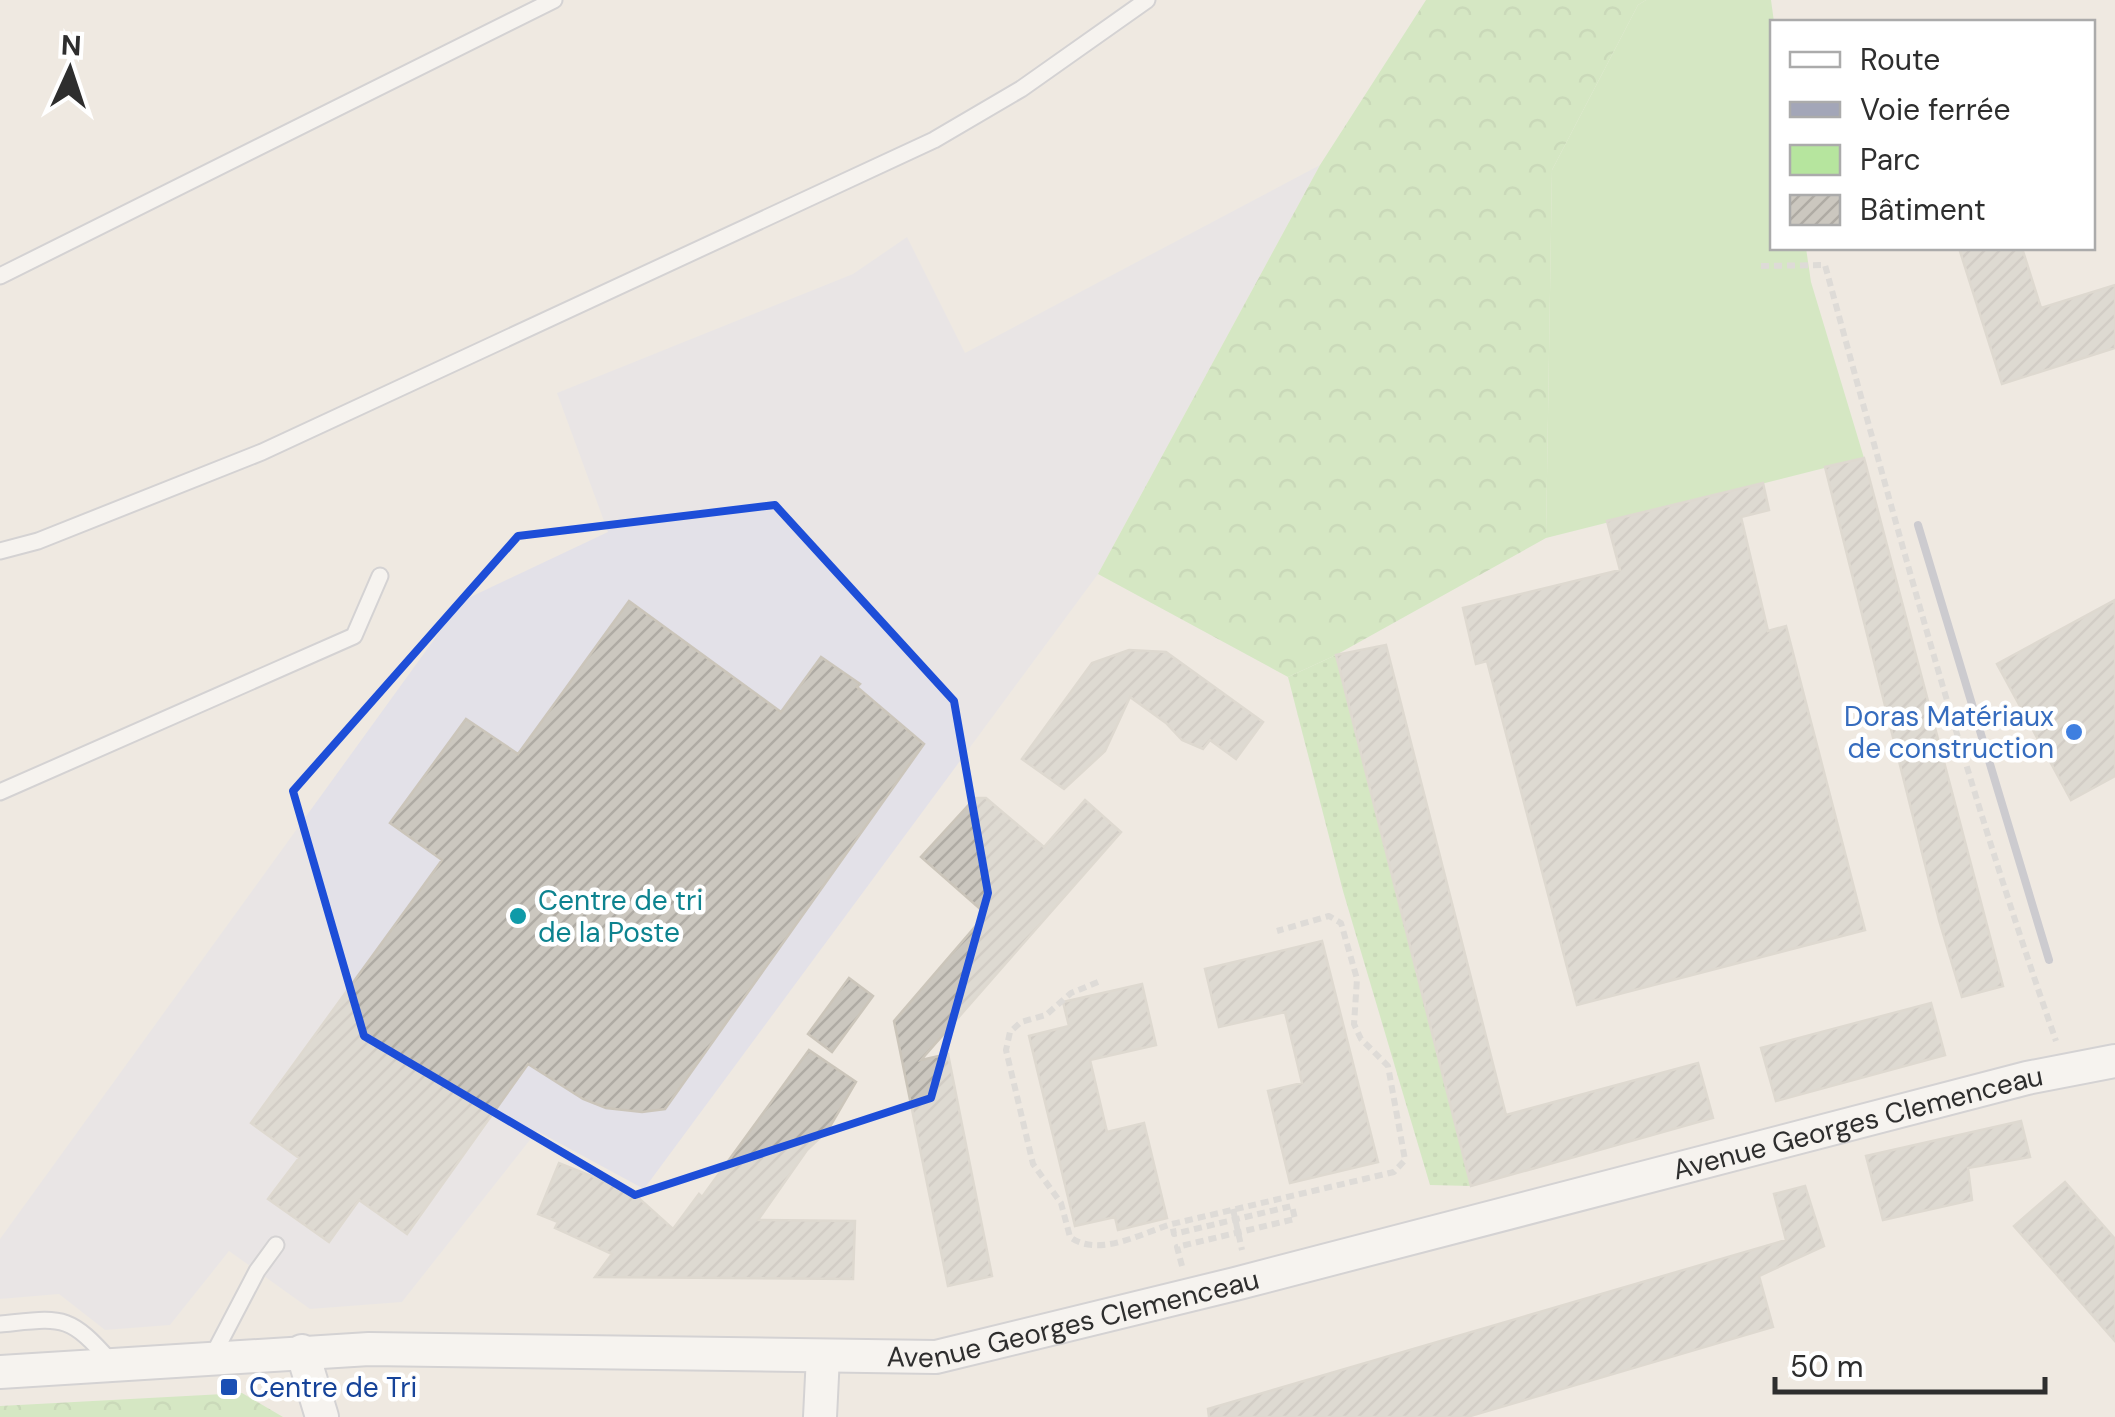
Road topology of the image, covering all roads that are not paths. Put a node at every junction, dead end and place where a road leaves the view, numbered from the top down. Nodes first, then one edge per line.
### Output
1 (554, 0) edge
2 (1147, 0) edge
3 (0, 276) edge
4 (0, 551) edge
5 (380, 576) dead end
6 (0, 792) edge
7 (2115, 1061) edge
8 (276, 1244) dead end
9 (0, 1324) edge
10 (302, 1350) junction
11 (823, 1356) junction
12 (212, 1357) junction
13 (111, 1362) junction
14 (0, 1372) edge
15 (322, 1417) edge
16 (820, 1417) edge

1 - 3 lane
2 - 4 lane
5 - 6 lane
7 - 11 street, Avenue Georges Clemenceau
8 - 12 lane
9 - 13 lane
10 - 11 street, Avenue Georges Clemenceau
10 - 12 street, Avenue Georges Clemenceau
10 - 15 street
11 - 16 street
12 - 13 street, Avenue Georges Clemenceau
13 - 14 street, Avenue Georges Clemenceau

